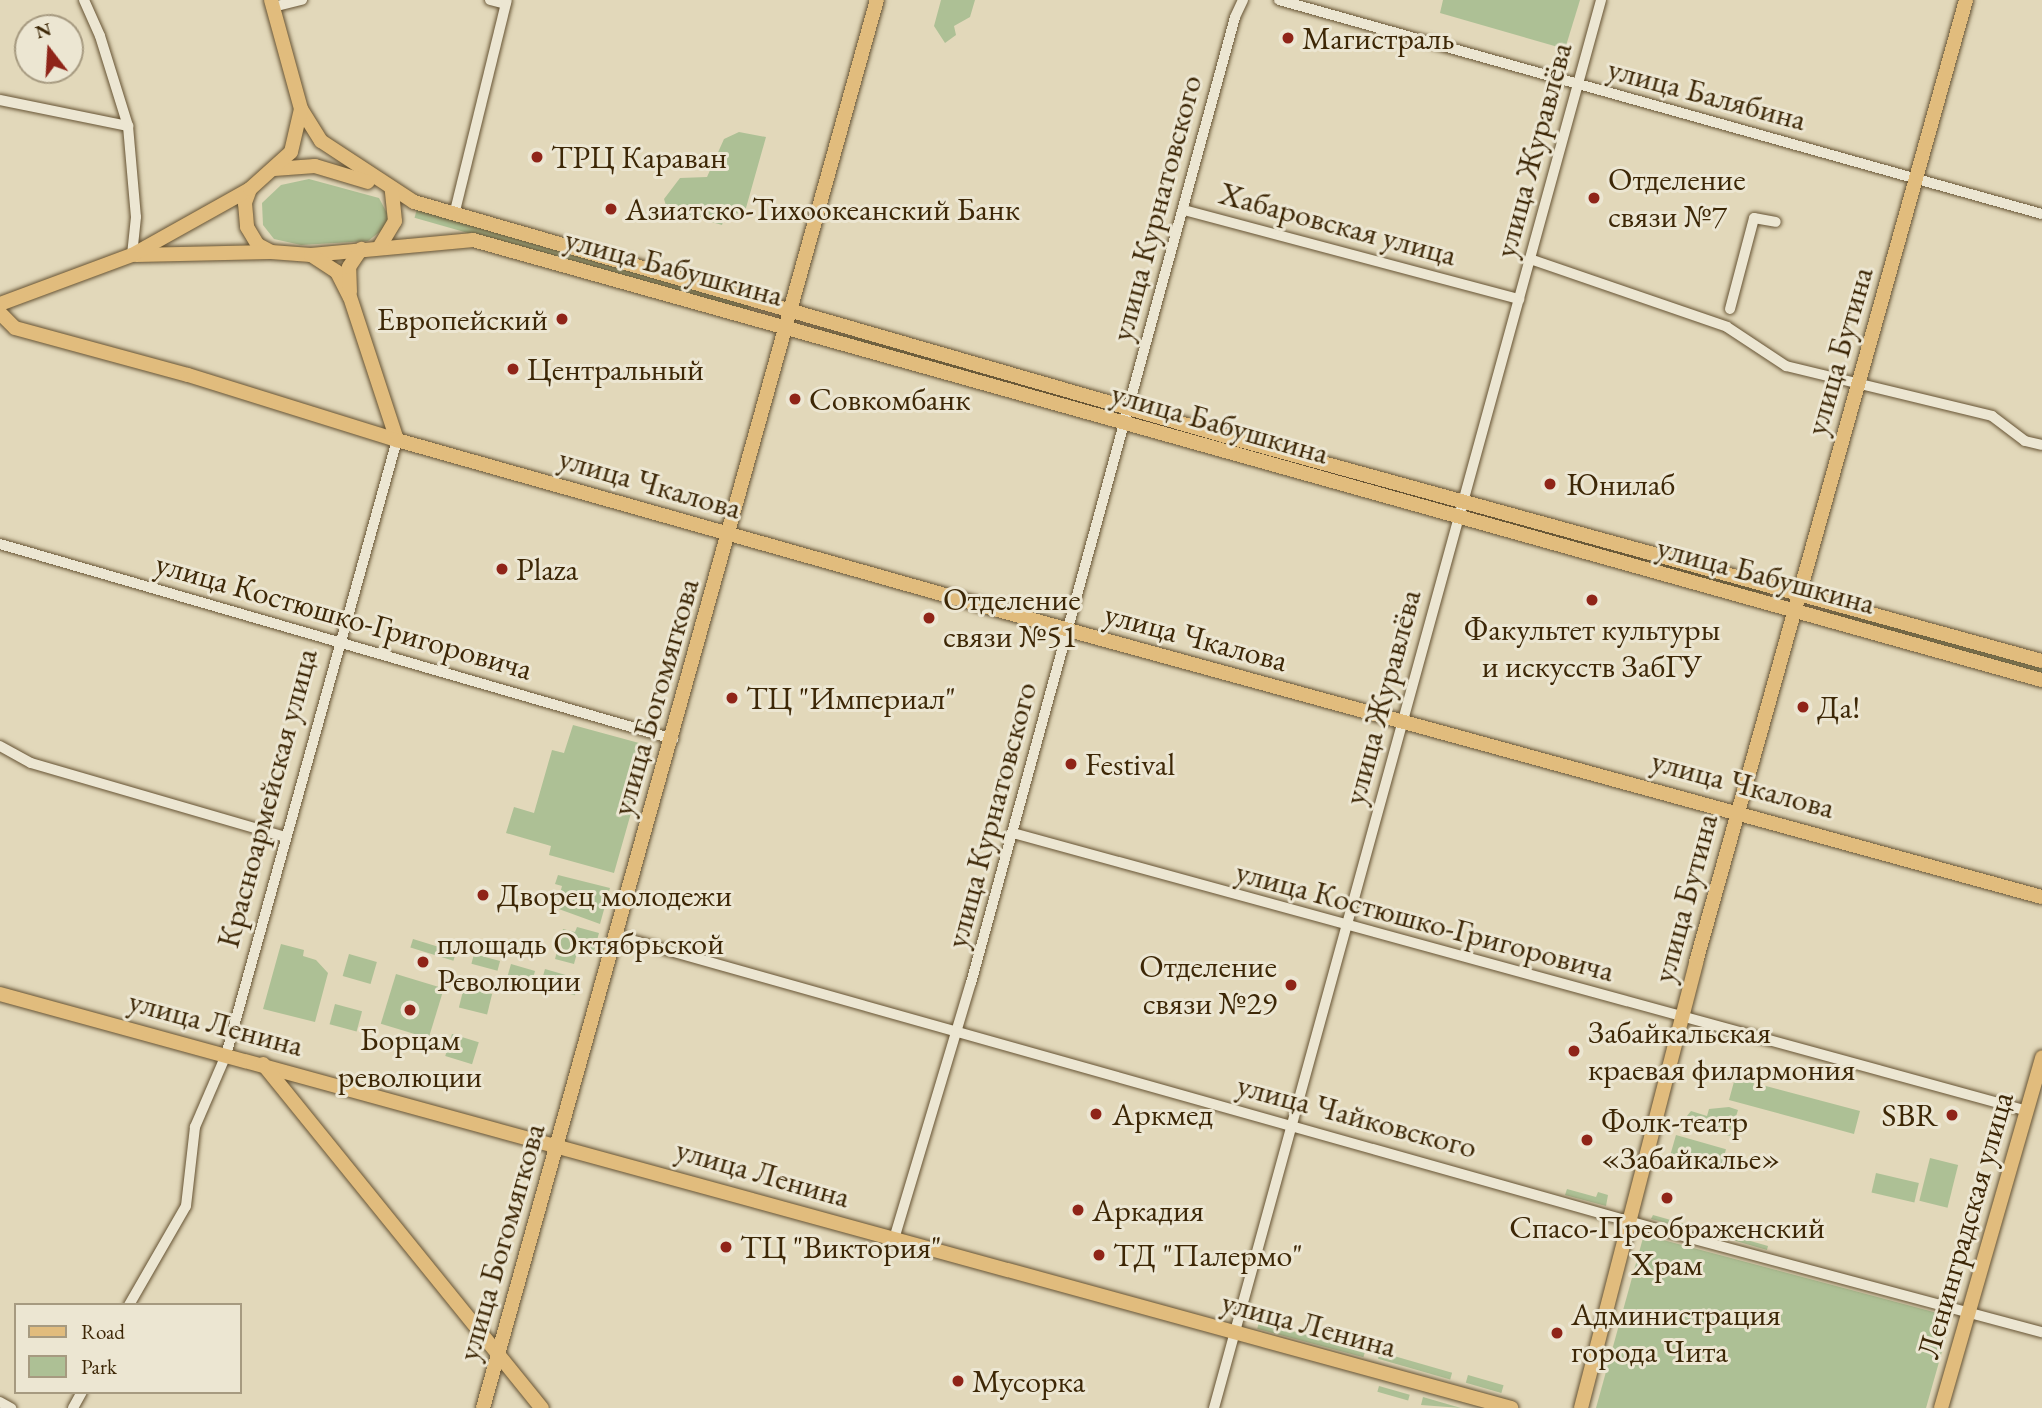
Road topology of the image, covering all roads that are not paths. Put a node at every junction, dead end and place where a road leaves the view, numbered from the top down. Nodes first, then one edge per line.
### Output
1 (84, 0) edge
2 (302, 0) edge
3 (489, 0) edge
4 (877, 0) edge
5 (1243, 0) edge
6 (1279, 0) edge
7 (1601, 0) edge
8 (1966, 0) edge
9 (507, 2) edge
10 (272, 4) edge
11 (1578, 86) junction
12 (0, 100) edge
13 (301, 109) junction
14 (128, 126) junction
15 (274, 169) junction
16 (1917, 179) junction
17 (250, 189) junction
18 (392, 190) junction
19 (1184, 210) junction
20 (2042, 214) edge
21 (454, 215) junction
22 (1776, 222) dead end
23 (380, 246) junction
24 (361, 249) junction
25 (271, 252) junction
26 (311, 255) junction
27 (132, 256) junction
28 (1530, 259) junction
29 (350, 297) junction
30 (1519, 299) junction
31 (0, 304) edge
32 (1730, 309) dead end
33 (788, 310) junction
34 (0, 313) edge
35 (783, 327) junction
36 (1858, 385) junction
37 (1129, 407) junction
38 (1124, 425) junction
39 (397, 440) junction
40 (2042, 445) edge
41 (1462, 501) junction
42 (1458, 519) junction
43 (729, 534) junction
44 (0, 544) edge
45 (1799, 593) junction
46 (1794, 611) junction
47 (1069, 631) junction
48 (339, 639) junction
49 (2042, 661) edge
50 (2042, 680) edge
51 (1403, 723) junction
52 (673, 739) junction
53 (0, 746) edge
54 (1738, 811) junction
55 (1013, 833) junction
56 (285, 837) junction
57 (2042, 897) edge
58 (1347, 925) junction
59 (617, 936) junction
60 (0, 994) edge
61 (1681, 1019) junction
62 (956, 1033) junction
63 (226, 1055) junction
64 (2042, 1057) edge
65 (263, 1064) junction
66 (2028, 1111) junction
67 (1292, 1125) junction
68 (559, 1145) junction
69 (1629, 1220) junction
70 (894, 1238) junction
71 (130, 1303) edge
72 (1969, 1313) junction
73 (2042, 1332) edge
74 (1235, 1334) junction
75 (497, 1353) junction
76 (0, 1402) edge
77 (11, 1408) edge
78 (483, 1408) edge
79 (542, 1408) edge
80 (1214, 1408) edge
81 (1511, 1408) edge
82 (1581, 1408) edge
83 (1941, 1408) edge

1 - 14 street
2 - 10 street
3 - 9 street
4 - 33 main road, улица Богомягкова
5 - 19 street, улица Курнатовского
6 - 11 street, улица Балябина
7 - 11 street, улица Журавлёва
8 - 16 main road, улица Бутина
9 - 21 street
10 - 13 main road
11 - 16 street, улица Балябина
11 - 28 street, улица Журавлёва
12 - 14 street
13 - 15 main road
13 - 18 main road
14 - 27 street
15 - 17 main road
15 - 18 main road
16 - 20 street, улица Балябина
16 - 36 main road, улица Бутина
17 - 25 main road
17 - 27 main road
18 - 21 main road, улица Бабушкина
18 - 23 main road
19 - 30 street, Хабаровская улица
19 - 37 street, улица Курнатовского
21 - 33 main road, улица Бабушкина
22 - 32 street
23 - 24 main road, улица Бабушкина
23 - 35 main road, улица Бабушкина
24 - 26 main road, улица Бабушкина
24 - 29 main road
25 - 26 main road, улица Бабушкина
25 - 27 main road, улица Бабушкина
26 - 29 main road
27 - 31 main road
28 - 30 street, улица Журавлёва
28 - 36 street
29 - 39 main road
30 - 41 street, улица Журавлёва
33 - 35 main road, улица Богомягкова
33 - 37 main road, улица Бабушкина
34 - 39 main road, улица Чкалова
35 - 38 main road, улица Бабушкина
35 - 43 main road, улица Богомягкова
36 - 40 street
36 - 45 main road, улица Бутина
37 - 38 street, улица Курнатовского
37 - 41 main road, улица Бабушкина
38 - 42 main road, улица Бабушкина
38 - 47 street, улица Курнатовского
39 - 43 main road, улица Чкалова
39 - 48 street, Красноармейская улица
41 - 42 street, улица Журавлёва
41 - 45 main road, улица Бабушкина
42 - 46 main road, улица Бабушкина
42 - 51 street, улица Журавлёва
43 - 47 main road, улица Чкалова
43 - 52 main road, улица Богомягкова
44 - 48 street, улица Костюшко-Григоровича
45 - 46 main road, улица Бутина
45 - 49 main road, улица Бабушкина
46 - 50 main road, улица Бабушкина
46 - 54 main road, улица Бутина
47 - 51 main road, улица Чкалова
47 - 55 street, улица Курнатовского
48 - 52 street, улица Костюшко-Григоровича
48 - 56 street, Красноармейская улица
51 - 54 main road, улица Чкалова
51 - 58 street, улица Журавлёва
52 - 59 main road, улица Богомягкова
53 - 56 street
54 - 57 main road, улица Чкалова
54 - 61 main road, улица Бутина
55 - 58 street, улица Костюшко-Григоровича
55 - 62 street, улица Курнатовского
56 - 63 street, Красноармейская улица
58 - 61 street, улица Костюшко-Григоровича
58 - 67 street, улица Журавлёва
59 - 62 street, улица Чайковского
59 - 68 main road, улица Богомягкова
60 - 63 main road, улица Ленина
61 - 66 street, улица Костюшко-Григоровича
61 - 69 main road, улица Бутина
62 - 67 street, улица Чайковского
62 - 70 street, улица Курнатовского
63 - 65 main road, улица Ленина
63 - 71 street, Красноармейская улица
64 - 66 main road, Ленинградская улица
65 - 68 main road, улица Ленина
65 - 75 main road
66 - 72 main road, Ленинградская улица
67 - 69 street, улица Чайковского
67 - 74 street, улица Журавлёва
68 - 70 main road, улица Ленина
68 - 75 main road, улица Богомягкова
69 - 72 street, улица Чайковского
69 - 82 main road, улица Бутина
70 - 74 main road, улица Ленина
72 - 73 street, улица Чайковского
72 - 83 main road, Ленинградская улица
74 - 80 street, улица Журавлёва
74 - 81 main road, улица Ленина
75 - 78 main road, улица Богомягкова
75 - 79 main road
76 - 77 street

